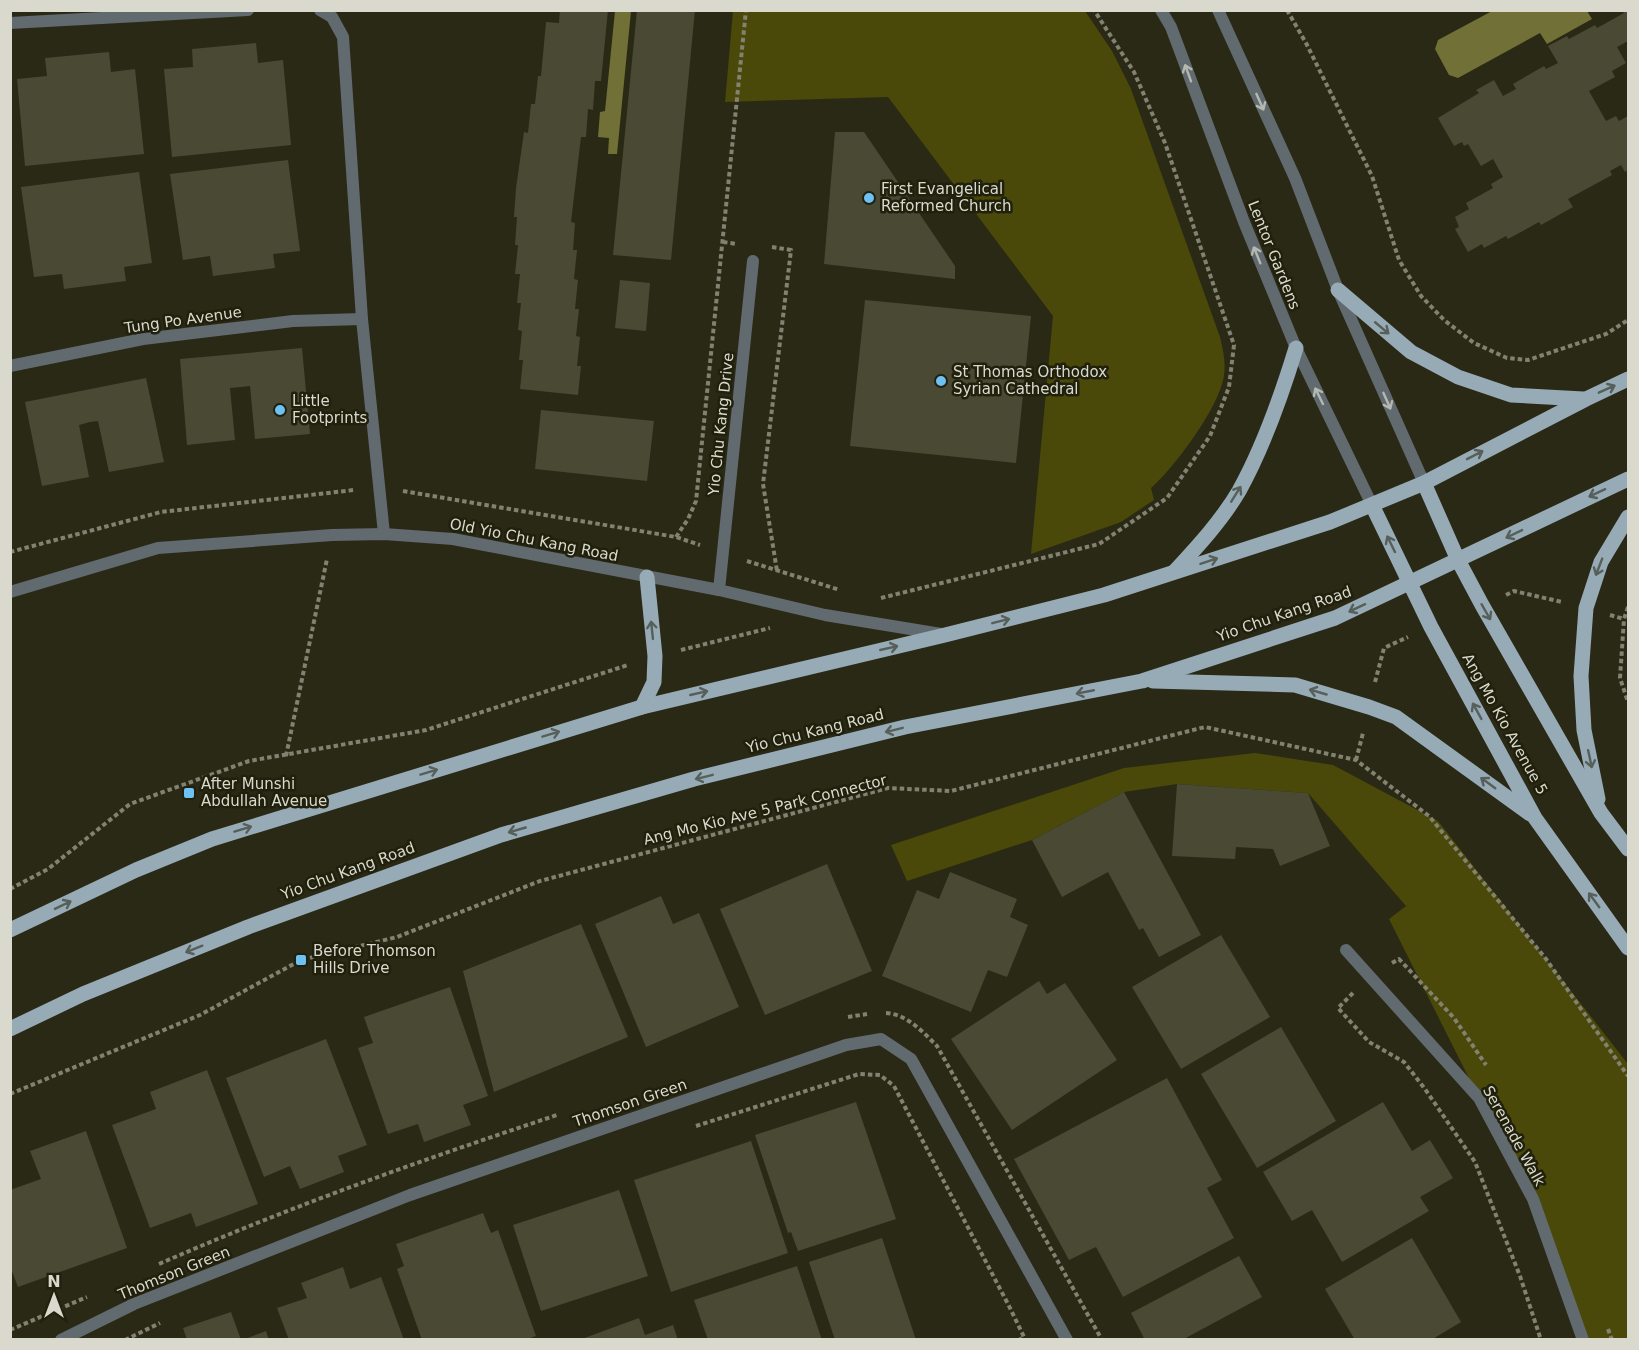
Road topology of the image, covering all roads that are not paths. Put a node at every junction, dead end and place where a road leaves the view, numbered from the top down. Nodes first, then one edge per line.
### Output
1 (248, 10) edge
2 (320, 10) edge
3 (1161, 10) edge
4 (1218, 10) edge
5 (10, 23) edge
6 (753, 261) dead end
7 (1338, 290) junction
8 (362, 319) junction
9 (1296, 348) junction
10 (10, 366) edge
11 (1629, 380) edge
12 (1586, 399) junction
13 (1629, 479) edge
14 (1424, 483) junction
15 (1372, 505) junction
16 (1629, 517) edge
17 (384, 534) junction
18 (1458, 560) junction
19 (1173, 573) junction
20 (647, 577) junction
21 (1410, 583) junction
22 (719, 591) junction
23 (10, 592) edge
24 (945, 635) junction
25 (1142, 681) junction
26 (642, 707) junction
27 (1601, 813) junction
28 (1535, 818) junction
29 (1629, 849) edge
30 (10, 930) edge
31 (1629, 948) edge
32 (1346, 950) dead end
33 (10, 1029) edge
34 (61, 1340) edge
35 (1067, 1340) edge
36 (1583, 1340) edge

1 - 5 street
2 - 8 street
9 -> 3 street, Lentor Gardens
4 -> 7 street
6 - 22 street, Yio Chu Kang Drive
7 -> 12 main road
7 -> 14 street
8 - 10 street, Tung Po Avenue
8 - 17 street
15 -> 9 street, Lentor Gardens
19 -> 9 main road
12 -> 11 main road
14 -> 12 main road
13 -> 18 main road, Yio Chu Kang Road
14 - 15 main road
14 - 18 main road
19 -> 15 main road
21 -> 15 main road, Ang Mo Kio Avenue 5
16 -> 27 main road
17 - 20 street, Old Yio Chu Kang Road
17 - 23 street, Old Yio Chu Kang Road
18 - 21 main road, Yio Chu Kang Road
18 -> 27 main road
24 -> 19 main road
20 - 22 street, Old Yio Chu Kang Road
26 -> 20 main road
21 -> 25 main road, Yio Chu Kang Road
28 -> 21 main road, Ang Mo Kio Avenue 5
22 - 24 street, Old Yio Chu Kang Road
26 -> 24 main road
28 -> 25 main road
25 -> 33 main road, Yio Chu Kang Road
30 -> 26 main road
27 - 29 main road
31 -> 28 main road, Ang Mo Kio Avenue 5
32 - 36 street, Serenade Walk
34 - 35 street, Thomson Green

